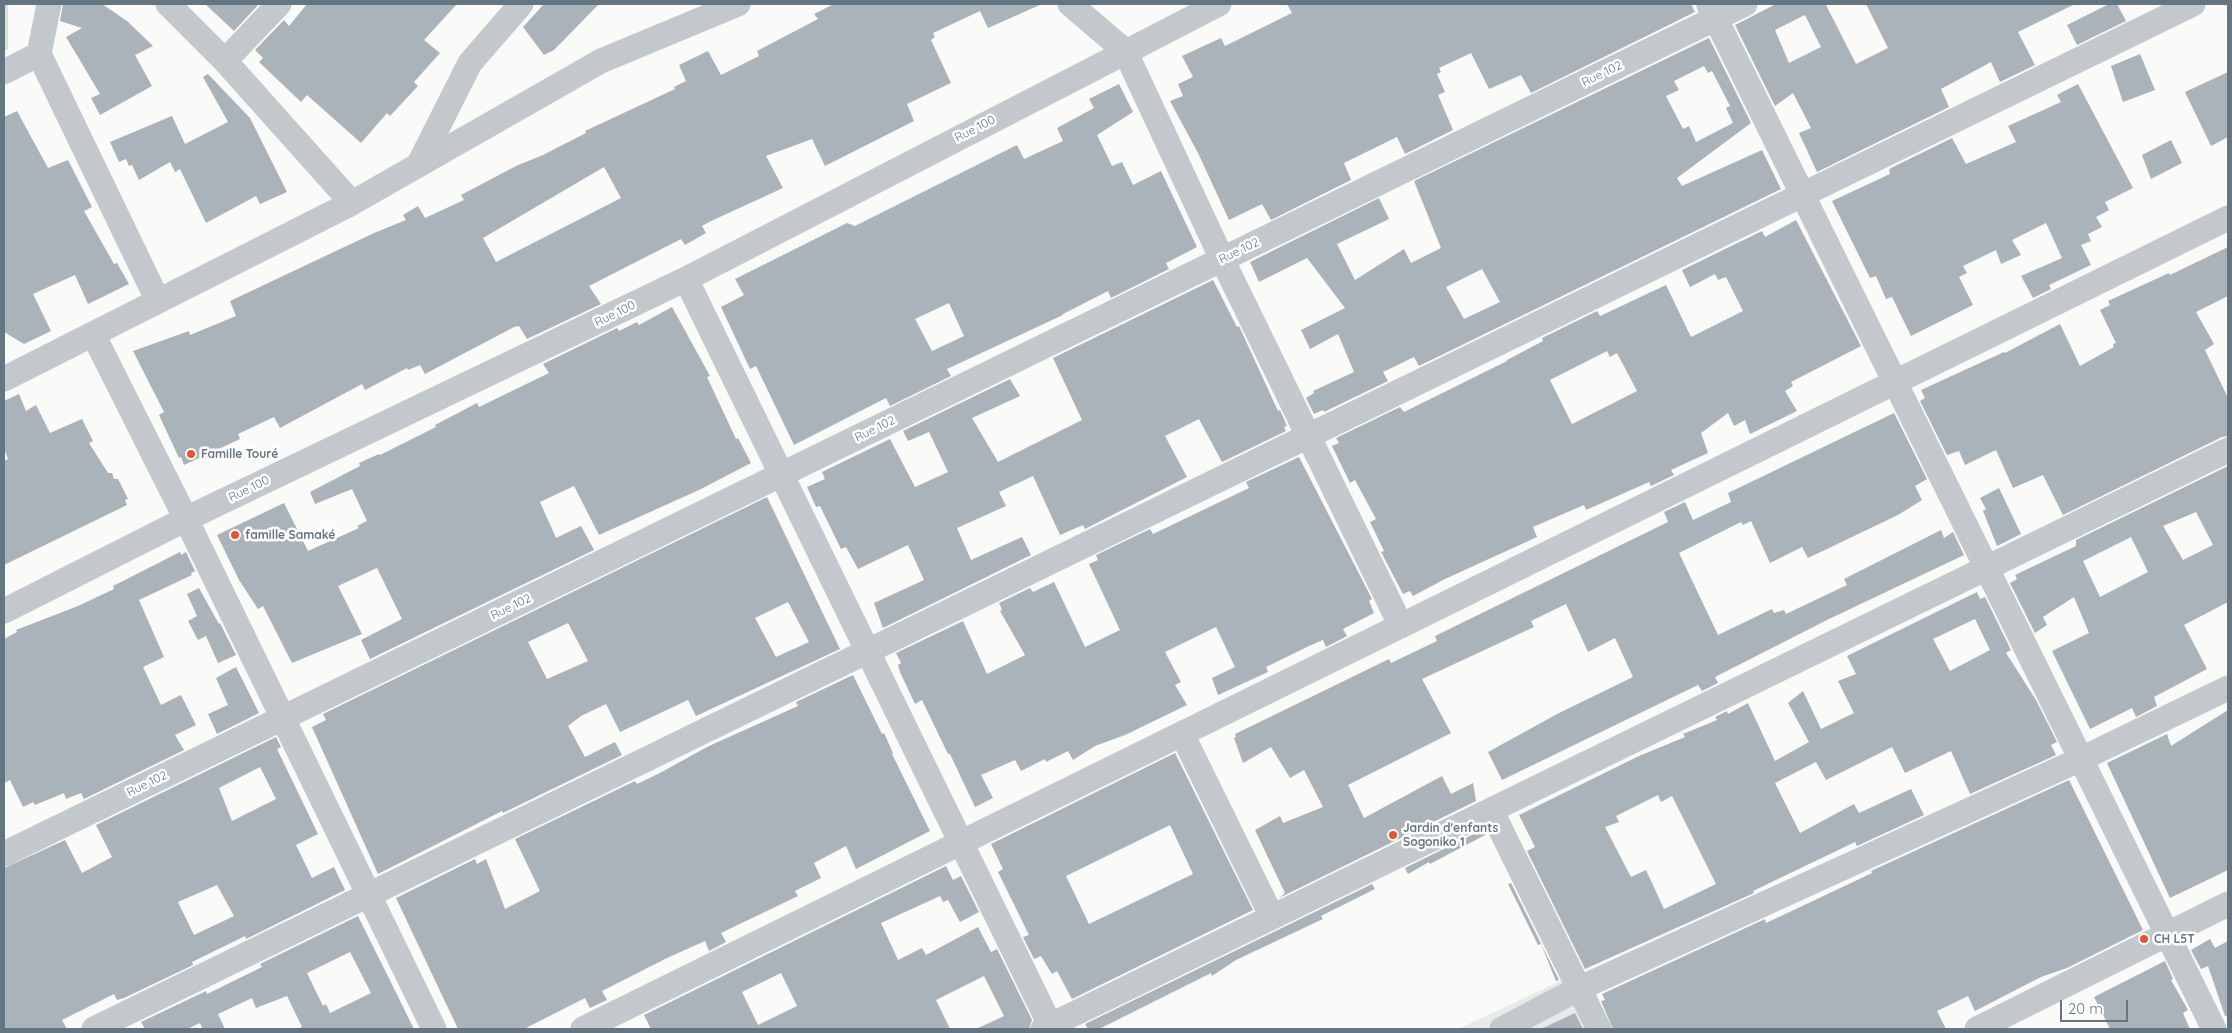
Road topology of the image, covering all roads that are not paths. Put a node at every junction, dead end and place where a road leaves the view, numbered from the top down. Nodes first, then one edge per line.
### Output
1 (49, 4) edge
2 (168, 4) edge
3 (279, 4) edge
4 (521, 4) edge
5 (738, 4) edge
6 (1070, 4) edge
7 (1219, 4) edge
8 (1745, 4) edge
9 (2193, 4) edge
10 (1712, 11) edge
11 (1125, 51) junction
12 (39, 54) junction
13 (225, 61) junction
14 (4, 72) edge
15 (419, 164) junction
16 (1802, 195) junction
17 (352, 203) junction
18 (2228, 218) edge
19 (1222, 259) junction
20 (686, 280) junction
21 (158, 301) junction
22 (93, 334) junction
23 (4, 379) edge
24 (1895, 383) junction
25 (1309, 436) junction
26 (2228, 450) edge
27 (781, 475) junction
28 (186, 519) junction
29 (1987, 568) junction
30 (4, 611) edge
31 (1401, 626) junction
32 (867, 651) junction
33 (2228, 688) edge
34 (282, 718) junction
35 (1182, 734) junction
36 (2081, 760) junction
37 (1491, 810) junction
38 (961, 843) junction
39 (4, 854) edge
40 (368, 895) junction
41 (2228, 904) edge
42 (1272, 917) junction
43 (2167, 934) junction
44 (1578, 990) junction
45 (1048, 1028) edge
46 (94, 1029) edge
47 (434, 1029) edge
48 (583, 1029) edge
49 (1502, 1029) edge
50 (1598, 1029) edge
51 (1978, 1029) edge
52 (2214, 1029) edge

1 - 12 street
2 - 13 street
3 - 13 street
4 - 15 street
5 - 15 street
6 - 11 street
7 - 11 street, Rue 100
8 - 10 street, Rue 102
9 - 16 street
10 - 16 street
10 - 19 street, Rue 102
11 - 19 street
11 - 20 street, Rue 100
12 - 14 street
12 - 21 street
13 - 17 street
15 - 17 street
16 - 24 street
16 - 25 street
17 - 21 street
18 - 24 street
19 - 25 street
19 - 27 street, Rue 102
20 - 27 street
20 - 28 street, Rue 100
21 - 22 street
22 - 23 street
22 - 28 street
24 - 29 street
24 - 31 street
25 - 31 street
25 - 32 street
26 - 29 street
27 - 32 street
27 - 34 street, Rue 102
28 - 30 street, Rue 100
28 - 34 street
29 - 36 street
29 - 37 street
31 - 35 street
32 - 38 street
32 - 40 street
33 - 36 street
34 - 39 street, Rue 102
34 - 40 street
35 - 38 street
35 - 42 street
36 - 43 street
36 - 44 street
37 - 42 street
37 - 44 street
38 - 45 street
38 - 48 street
40 - 46 street
40 - 47 street
41 - 43 street
42 - 45 street
43 - 51 street
43 - 52 street
44 - 49 street
44 - 50 street

